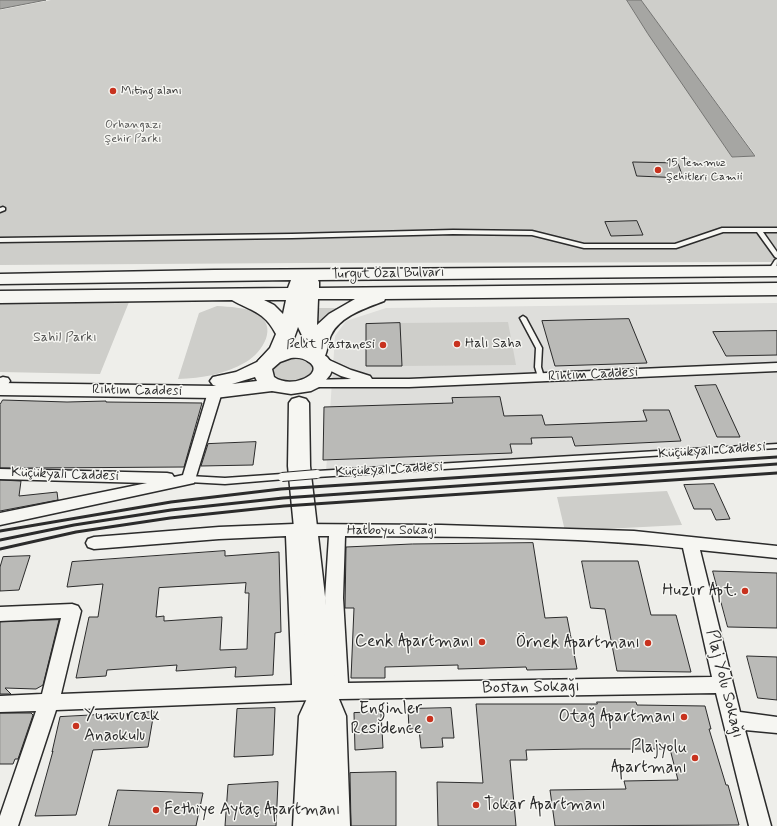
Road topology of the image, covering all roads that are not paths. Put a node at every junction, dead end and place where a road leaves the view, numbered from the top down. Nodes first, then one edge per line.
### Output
1 (759, 230) junction
2 (777, 230) edge
3 (0, 240) edge
4 (776, 265) edge
5 (304, 275) junction
6 (0, 279) edge
7 (777, 289) edge
8 (412, 292) junction
9 (230, 294) junction
10 (304, 294) junction
11 (0, 297) edge
12 (523, 318) dead end
13 (286, 334) junction
14 (316, 354) junction
15 (267, 363) junction
16 (777, 367) edge
17 (541, 377) junction
18 (409, 383) junction
19 (1, 384) edge
20 (311, 384) junction
21 (277, 387) junction
22 (215, 392) junction
23 (299, 403) junction
24 (777, 446) edge
25 (300, 472) junction
26 (0, 474) edge
27 (189, 479) junction
28 (0, 519) edge
29 (303, 528) junction
30 (337, 531) junction
31 (690, 542) junction
32 (94, 543) dead end
33 (777, 552) edge
34 (0, 614) edge
35 (724, 685) junction
36 (321, 692) junction
37 (48, 702) junction
38 (0, 704) edge
39 (732, 720) junction
40 (777, 725) edge
41 (7, 826) edge
42 (308, 826) edge
43 (335, 826) edge
44 (760, 826) edge

1 - 2 lane
1 - 3 lane
1 - 4 lane
4 - 5 highway, Turgut Özal Bulvarı
5 - 6 highway, Turgut Özal Bulvarı
5 - 10 highway
7 - 8 highway, Turgut Özal Bulvarı
8 - 10 highway, Turgut Özal Bulvarı
8 - 14 highway
9 - 10 highway, Turgut Özal Bulvarı
9 - 11 highway, Turgut Özal Bulvarı
9 - 13 highway
10 - 13 highway
10 - 14 highway
12 - 17 lane
13 - 15 highway
14 - 15 street
14 - 18 street, Rıhtım Caddesi
14 - 20 street
15 - 19 street, Rıhtım Caddesi
15 - 21 street
16 - 17 street, Rıhtım Caddesi
17 - 18 street, Rıhtım Caddesi
18 - 20 street, Rıhtım Caddesi
19 - 22 street, Rıhtım Caddesi
20 - 21 street
20 - 23 street
21 - 22 street, Rıhtım Caddesi
21 - 23 street
22 - 27 street
23 - 25 street
24 - 25 lane, Küçükyalı Caddesi
25 - 27 lane, Küçükyalı Caddesi
25 - 29 street
26 - 27 street, Küçükyalı Caddesi
27 - 28 street
29 - 30 street, Hatboyu Sokağı
29 - 32 street, Hatboyu Sokağı
29 - 36 street
30 - 31 street, Hatboyu Sokağı
30 - 36 street
31 - 33 street, Hatboyu Sokağı
31 - 35 street, Plaj Yolu Sokağı
34 - 37 street
35 - 36 street, Bostan Sokağı
35 - 39 street, Plaj Yolu Sokağı
36 - 37 street, Bostan Sokağı
36 - 42 street
36 - 43 street
37 - 38 street, Bostan Sokağı
37 - 41 street
39 - 40 street
39 - 44 street, Plaj Yolu Sokağı

